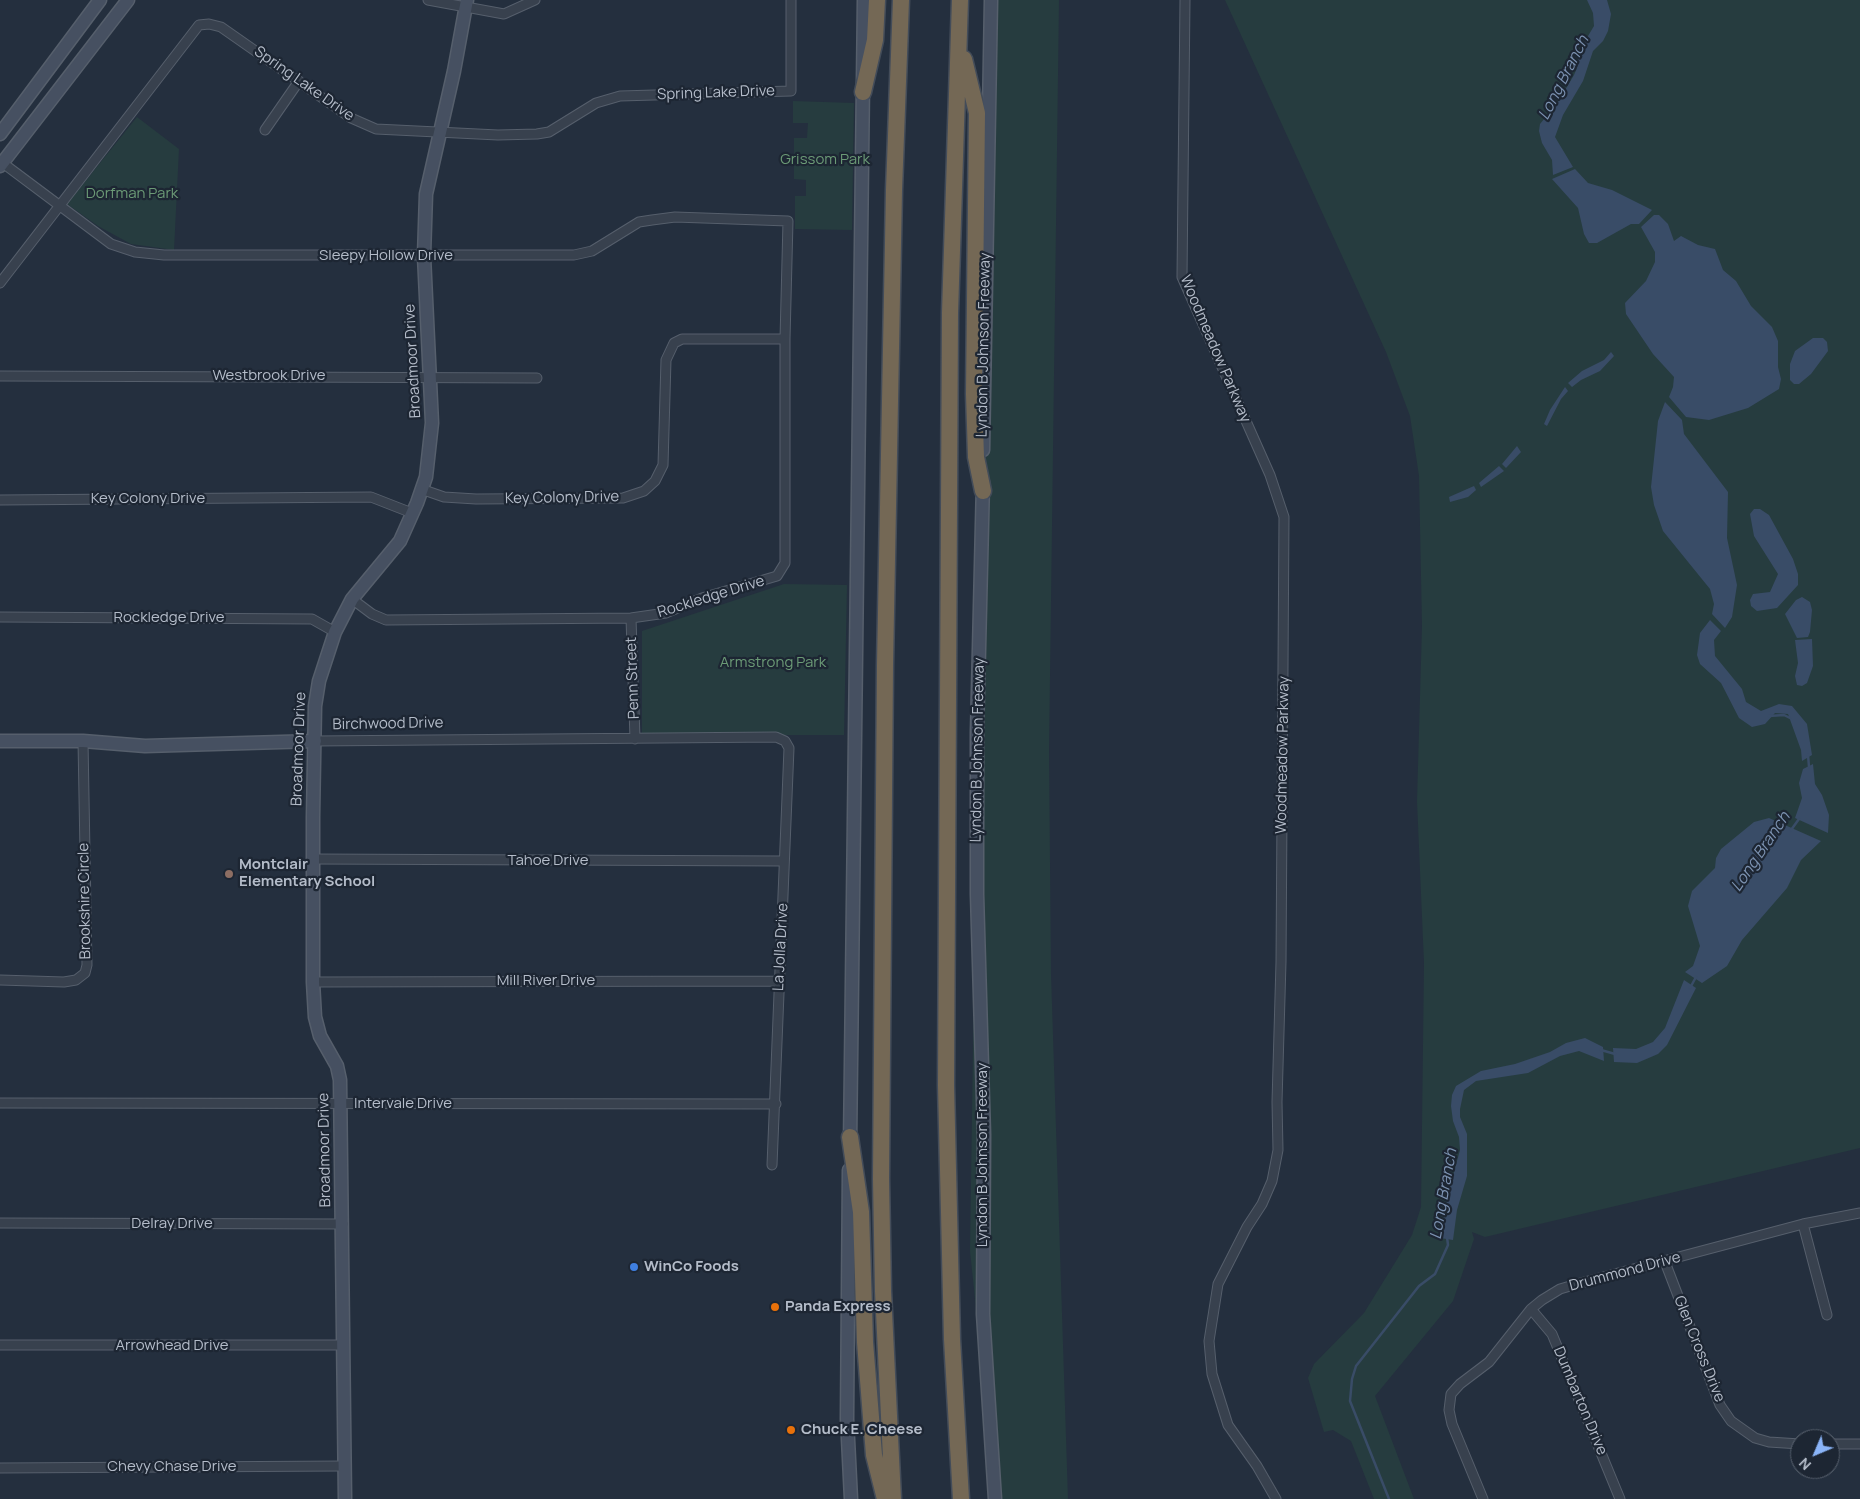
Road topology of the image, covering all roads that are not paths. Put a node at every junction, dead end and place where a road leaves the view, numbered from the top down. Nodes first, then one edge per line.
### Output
1 (100, 0) edge
2 (128, 0) edge
3 (428, 0) edge
4 (535, 0) edge
5 (791, 0) edge
6 (864, 0) edge
7 (877, 0) edge
8 (901, 0) edge
9 (960, 0) edge
10 (991, 0) edge
11 (1185, 0) edge
12 (466, 3) edge
13 (959, 40) junction
14 (299, 81) junction
15 (863, 92) junction
16 (265, 130) dead end
17 (440, 133) junction
18 (0, 134) edge
19 (1, 163) edge
20 (58, 205) junction
21 (788, 220) joint
22 (424, 256) junction
23 (0, 283) edge
24 (785, 339) junction
25 (0, 376) edge
26 (430, 376) junction
27 (537, 378) dead end
28 (421, 489) junction
29 (983, 491) junction
30 (0, 500) edge
31 (412, 513) junction
32 (352, 599) junction
33 (0, 617) edge
34 (631, 618) junction
35 (335, 632) junction
36 (776, 737) joint
37 (635, 739) junction
38 (0, 741) edge
39 (83, 741) junction
40 (315, 741) junction
41 (313, 859) junction
42 (784, 861) junction
43 (0, 980) edge
44 (778, 981) junction
45 (313, 982) junction
46 (0, 1103) edge
47 (341, 1104) junction
48 (776, 1104) junction
49 (850, 1137) junction
50 (772, 1165) dead end
51 (1860, 1213) edge
52 (0, 1224) edge
53 (343, 1224) junction
54 (1803, 1224) junction
55 (1665, 1262) junction
56 (1531, 1309) junction
57 (1827, 1314) dead end
58 (0, 1345) edge
59 (344, 1345) junction
60 (1790, 1443) edge
61 (1840, 1444) edge
62 (1860, 1444) edge
63 (344, 1466) junction
64 (0, 1468) edge
65 (345, 1499) edge
66 (851, 1499) edge
67 (885, 1499) edge
68 (893, 1499) edge
69 (961, 1499) edge
70 (995, 1499) edge
71 (1276, 1499) edge
72 (1483, 1499) edge
73 (1620, 1499) edge

1 - 18 main road
2 - 19 main road
3 - 12 street
4 - 12 street
5 - 17 street, Spring Lake Drive
6 - 15 main road
7 - 15 highway
8 - 68 highway
9 - 13 highway, Lyndon B Johnson Freeway
10 - 29 main road, Lyndon B Johnson Freeway
11 - 71 street, Woodmeadow Parkway
12 - 17 main road, Broadmoor Drive
13 - 29 highway
13 - 69 highway, Lyndon B Johnson Freeway
14 - 16 street
14 - 17 street, Spring Lake Drive
14 - 20 street, Spring Lake Drive
15 - 49 main road
17 - 22 main road, Broadmoor Drive
19 - 20 street, Sleepy Hollow Drive
20 - 22 street, Sleepy Hollow Drive
20 - 23 street, Spring Lake Drive
21 - 22 street, Sleepy Hollow Drive
21 - 24 street, Rockledge Drive
22 - 26 main road, Broadmoor Drive
24 - 28 street, Key Colony Drive
24 - 34 street, Rockledge Drive
25 - 26 street, Westbrook Drive
26 - 27 street, Westbrook Drive
26 - 28 main road, Broadmoor Drive
28 - 31 main road, Broadmoor Drive
29 - 70 main road, Lyndon B Johnson Freeway
30 - 31 street, Key Colony Drive
31 - 32 main road, Broadmoor Drive
32 - 34 street, Rockledge Drive
32 - 35 main road, Broadmoor Drive
33 - 35 street, Rockledge Drive
34 - 37 street, Penn Street
35 - 40 main road, Broadmoor Drive
36 - 37 street, Birchwood Drive
36 - 42 street, La Jolla Drive
37 - 40 street, Birchwood Drive
38 - 39 main road, Birchwood Drive
39 - 40 main road, Birchwood Drive
39 - 43 street, Brookshire Circle
40 - 41 main road, Broadmoor Drive
41 - 42 street, Tahoe Drive
41 - 45 main road, Broadmoor Drive
42 - 44 street, La Jolla Drive
44 - 45 street, Mill River Drive
44 - 48 street, La Jolla Drive
45 - 47 main road, Broadmoor Drive
46 - 47 street, Intervale Drive
47 - 48 street, Intervale Drive
47 - 53 main road, Broadmoor Drive
48 - 50 street, La Jolla Drive
49 - 66 main road
49 - 67 highway
51 - 54 street, Drummond Drive
52 - 53 street, Delray Drive
53 - 59 main road, Broadmoor Drive
54 - 55 street, Drummond Drive
54 - 57 street
55 - 56 street, Drummond Drive
55 - 60 street, Glen Cross Drive
56 - 72 street, Drummond Drive
56 - 73 street, Dumbarton Drive
58 - 59 street, Arrowhead Drive
59 - 63 main road, Broadmoor Drive
61 - 62 street
63 - 64 street, Chevy Chase Drive
63 - 65 main road, Broadmoor Drive

